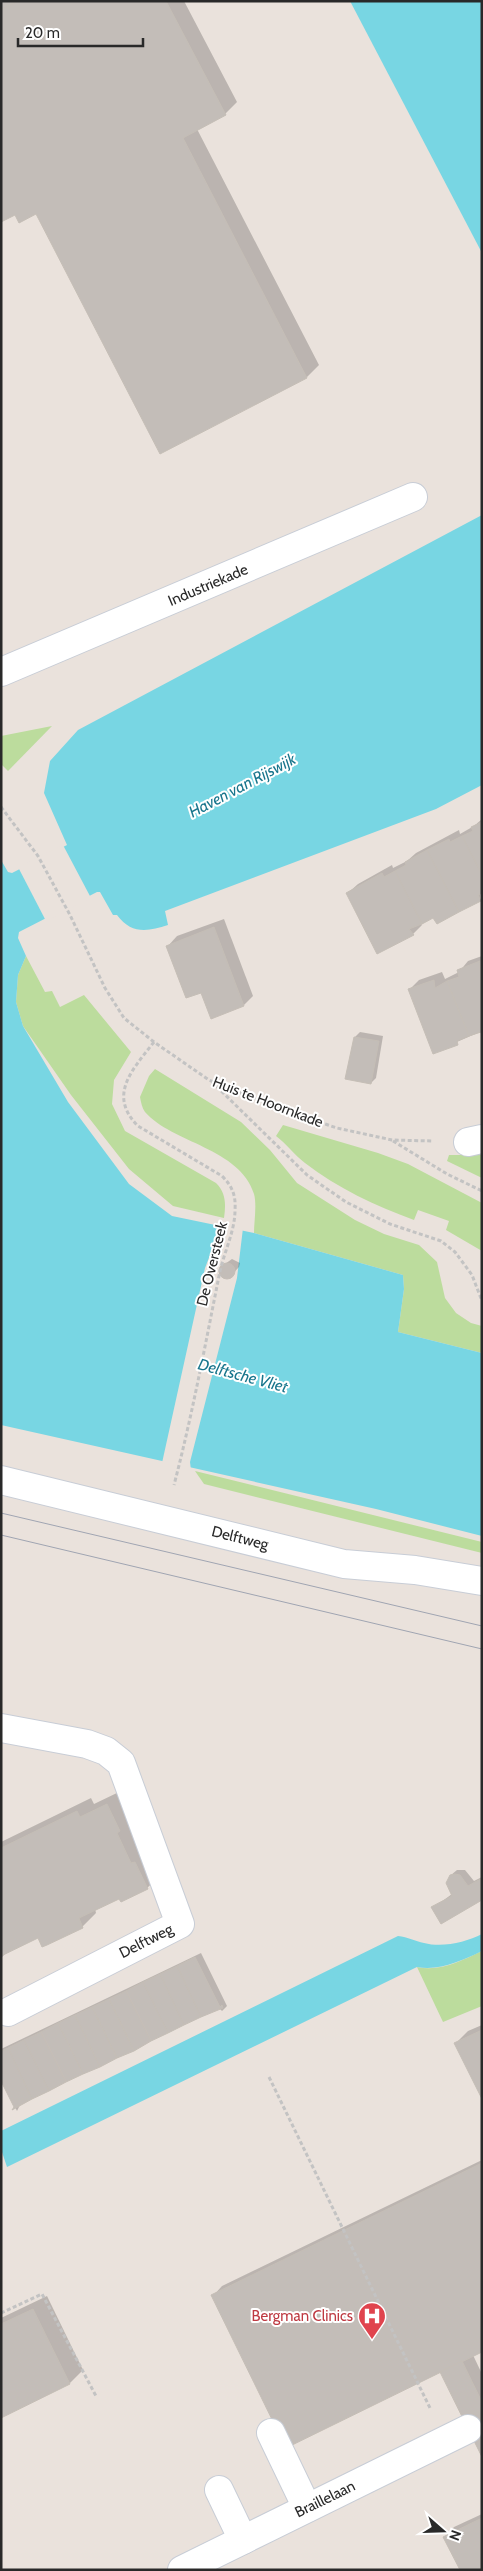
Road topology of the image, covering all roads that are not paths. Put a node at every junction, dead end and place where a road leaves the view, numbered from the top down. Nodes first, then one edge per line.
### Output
1 (413, 497) dead end
2 (1, 672) edge
3 (1, 1480) edge
4 (482, 1581) edge
5 (1, 1728) edge
6 (8, 2012) dead end
7 (271, 2433) dead end
8 (457, 2434) road end
9 (219, 2490) dead end
10 (307, 2508) junction
11 (243, 2540) junction
12 (182, 2570) edge

1 - 2 street, Industriekade
3 - 4 street, Delftweg
5 - 6 street, Delftweg
7 - 10 street
8 - 10 street, Braillelaan
9 - 11 street
10 - 11 street, Braillelaan
11 - 12 street, Braillelaan

